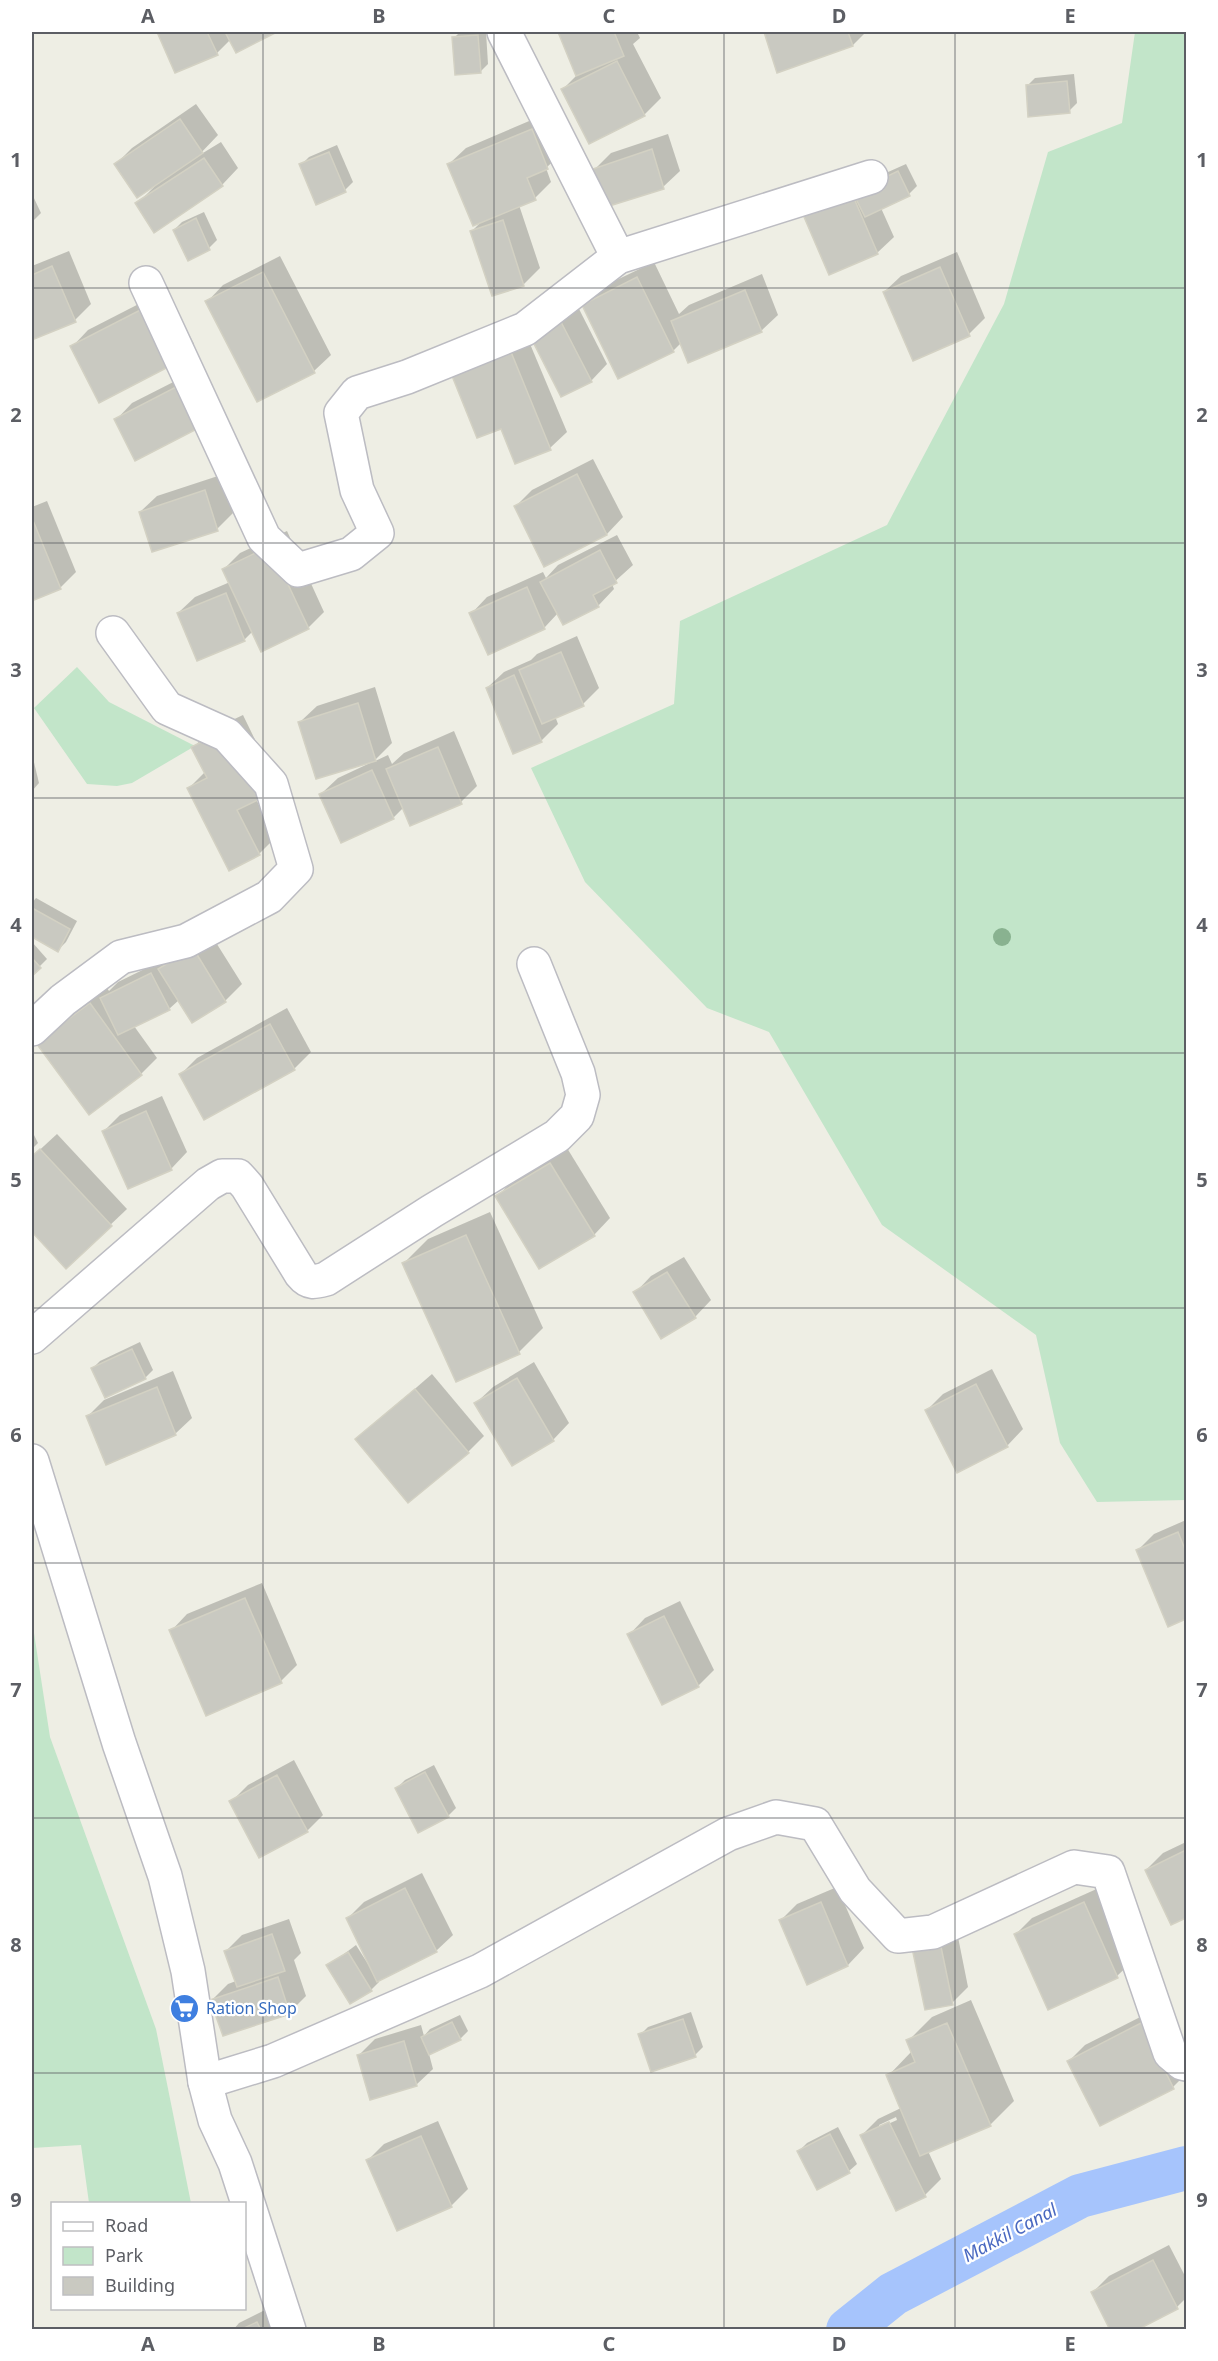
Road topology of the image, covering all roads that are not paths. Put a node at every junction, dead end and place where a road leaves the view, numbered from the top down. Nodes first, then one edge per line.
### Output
1 (504, 32) edge
2 (871, 177) dead end
3 (618, 257) junction
4 (146, 283) dead end
5 (113, 633) dead end
6 (534, 964) dead end
7 (32, 1029) edge
8 (32, 1338) edge
9 (32, 1461) edge
10 (1186, 2064) edge
11 (205, 2082) junction
12 (289, 2330) edge

1 - 3 street
2 - 3 street
3 - 4 street
5 - 7 street
6 - 8 street
9 - 11 street
10 - 11 street
11 - 12 street

